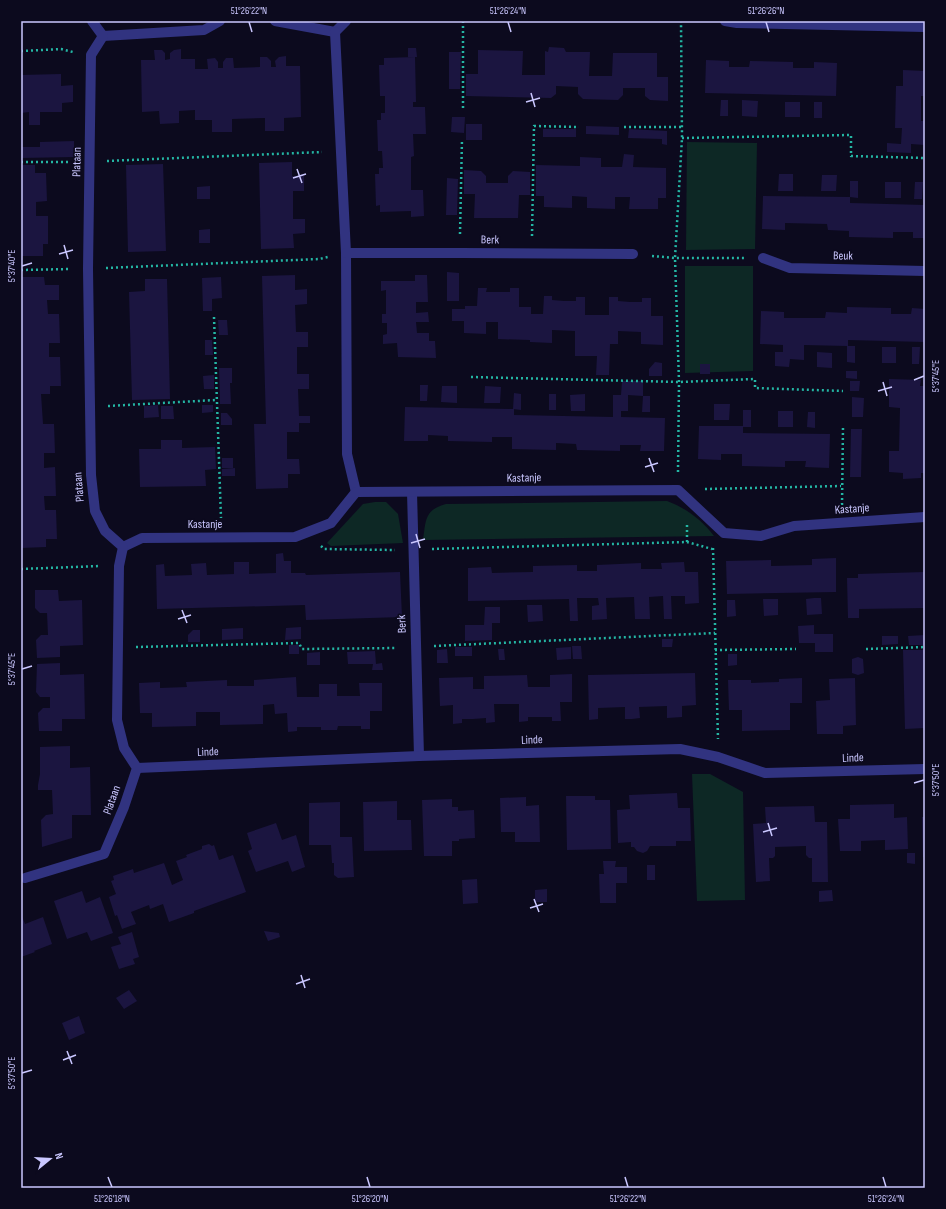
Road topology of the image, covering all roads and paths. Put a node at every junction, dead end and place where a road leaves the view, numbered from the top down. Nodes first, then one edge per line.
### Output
1 (92, 21) edge
2 (220, 21) edge
3 (275, 21) edge
4 (346, 21) edge
5 (463, 21) edge
6 (681, 21) edge
7 (725, 21) edge
8 (925, 27) edge
9 (334, 32) junction
10 (103, 36) junction
11 (21, 52) edge
12 (91, 55) junction
13 (462, 108) dead end
14 (579, 127) dead end
15 (624, 127) dead end
16 (682, 127) junction
17 (682, 138) junction
18 (462, 139) dead end
19 (341, 151) junction
20 (925, 158) edge
21 (21, 162) edge
22 (90, 162) junction
23 (460, 253) junction
24 (532, 253) junction
25 (346, 254) junction
26 (633, 254) joint
27 (675, 258) junction
28 (763, 258) joint
29 (88, 269) junction
30 (21, 270) edge
31 (925, 270) edge
32 (214, 317) dead end
33 (471, 377) dead end
34 (679, 382) junction
35 (843, 391) dead end
36 (216, 400) junction
37 (90, 407) junction
38 (843, 427) dead end
39 (678, 490) junction
40 (356, 492) junction
41 (412, 492) junction
42 (925, 517) edge
43 (310, 531) junction
44 (724, 533) junction
45 (221, 537) junction
46 (123, 547) junction
47 (712, 549) junction
48 (413, 550) junction
49 (119, 566) junction
50 (21, 568) edge
51 (715, 633) junction
52 (416, 647) junction
53 (925, 647) edge
54 (118, 648) junction
55 (866, 648) dead end
56 (796, 649) dead end
57 (715, 650) junction
58 (419, 756) junction
59 (718, 757) junction
60 (137, 768) junction
61 (925, 769) edge
62 (26, 878) dead end

1 - 10 street
2 - 10 street
3 - 9 street
4 - 9 street
5 - 13 path
6 - 16 path
7 - 8 street
9 - 19 street
10 - 12 street
11 - 12 path
12 - 22 street, Plataan
14 - 24 path
15 - 16 path
16 - 17 path
17 - 20 path
17 - 27 path
18 - 23 path
19 - 22 path
19 - 25 street
21 - 22 path
22 - 29 street, Plataan
23 - 24 street, Berk
23 - 25 street, Berk
24 - 26 street, Berk
25 - 29 path
25 - 40 street
26 - 27 path
27 - 28 path
27 - 34 path
28 - 31 street, Beuk
29 - 30 path
29 - 37 street, Plataan
32 - 36 path
33 - 34 path
34 - 35 path
34 - 39 path
36 - 37 path
36 - 45 path
37 - 46 street, Plataan
38 - 39 path
39 - 41 street, Kastanje
39 - 44 street
40 - 41 street, Kastanje
40 - 43 street, Kastanje
41 - 48 street, Berk
42 - 44 street, Kastanje
43 - 45 street, Kastanje
43 - 48 path
44 - 47 path
45 - 46 street, Kastanje
46 - 49 street
47 - 48 path
47 - 51 path
48 - 52 street, Berk
49 - 50 path
49 - 54 street
51 - 52 path
51 - 57 path
52 - 54 path
52 - 58 street, Berk
53 - 55 path
54 - 60 street
56 - 57 path
57 - 59 path
58 - 59 street, Linde
58 - 60 street, Linde
59 - 61 street, Linde
60 - 62 street, Plataan

